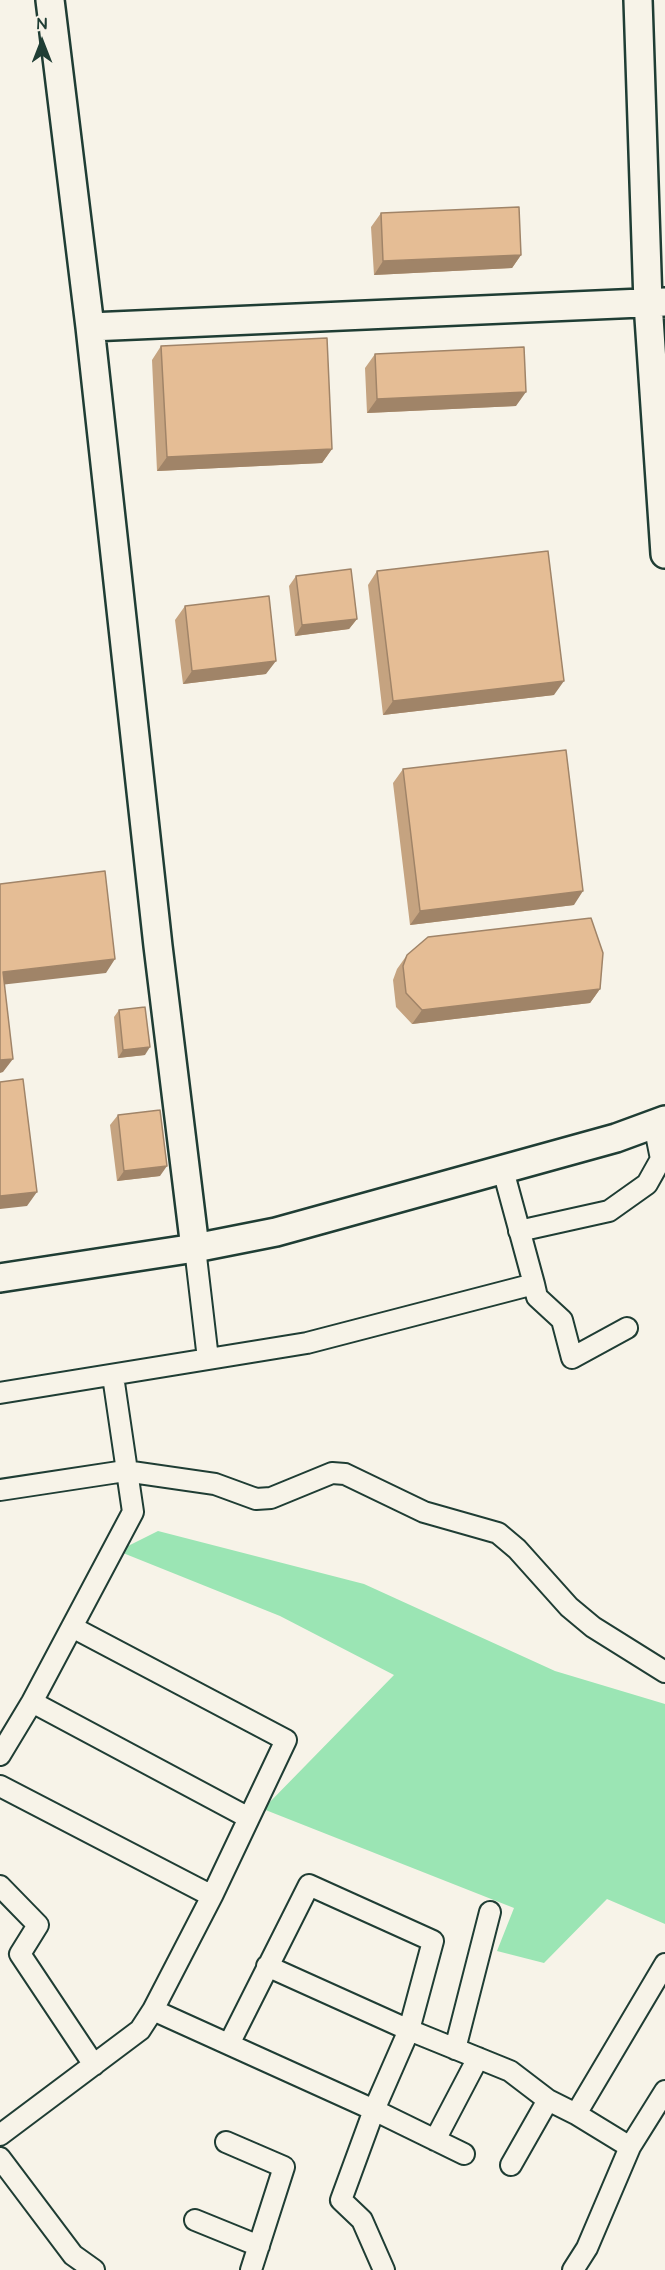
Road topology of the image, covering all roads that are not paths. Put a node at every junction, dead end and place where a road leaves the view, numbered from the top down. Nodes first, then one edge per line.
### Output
1 (50, 0) edge
2 (638, 0) edge
3 (656, 303) edge
4 (90, 327) junction
5 (665, 554) edge
6 (660, 1122) edge
7 (503, 1170) junction
8 (519, 1231) junction
9 (195, 1248) junction
10 (0, 1278) edge
11 (534, 1284) junction
12 (627, 1328) dead end
13 (208, 1359) junction
14 (113, 1376) junction
15 (0, 1393) edge
16 (125, 1472) junction
17 (0, 1490) edge
18 (72, 1627) junction
19 (665, 1672) edge
20 (32, 1702) junction
21 (0, 1755) edge
22 (0, 1786) edge
23 (249, 1818) junction
24 (0, 1886) edge
25 (212, 1896) junction
26 (490, 1912) dead end
27 (665, 1964) edge
28 (267, 1966) junction
29 (153, 2010) junction
30 (409, 2030) junction
31 (229, 2044) junction
32 (455, 2049) junction
33 (478, 2058) junction
34 (94, 2065) junction
35 (665, 2091) edge
36 (548, 2100) junction
37 (374, 2110) junction
38 (576, 2114) junction
39 (0, 2135) edge
40 (435, 2140) junction
41 (226, 2142) dead end
42 (630, 2147) junction
43 (464, 2154) dead end
44 (0, 2158) edge
45 (511, 2165) dead end
46 (195, 2220) dead end
47 (259, 2246) junction
48 (94, 2270) edge
49 (251, 2270) edge
50 (384, 2270) edge
51 (573, 2270) edge

1 - 4 street
2 - 3 street
3 - 4 street
3 - 5 street
4 - 9 street
6 - 7 street
6 - 8 street
7 - 8 street
7 - 9 street
8 - 11 street
9 - 10 street
9 - 13 street
11 - 12 street
11 - 13 street
13 - 14 street
14 - 15 street
14 - 16 street
16 - 17 street
16 - 18 street
16 - 19 street
18 - 20 street
18 - 23 street
20 - 21 street
20 - 23 street
22 - 25 street
23 - 25 street
24 - 34 street
25 - 29 street
26 - 32 street
27 - 38 street
28 - 30 street
28 - 30 street
28 - 31 street
29 - 31 street
29 - 34 street
30 - 32 street
30 - 37 street
31 - 37 street
32 - 33 street
33 - 36 street
33 - 40 street
34 - 39 street
35 - 42 street
36 - 38 street
36 - 45 street
37 - 40 street
37 - 50 street
38 - 42 street
40 - 43 street
41 - 47 street
42 - 51 street
44 - 48 street
46 - 47 street
47 - 49 street

